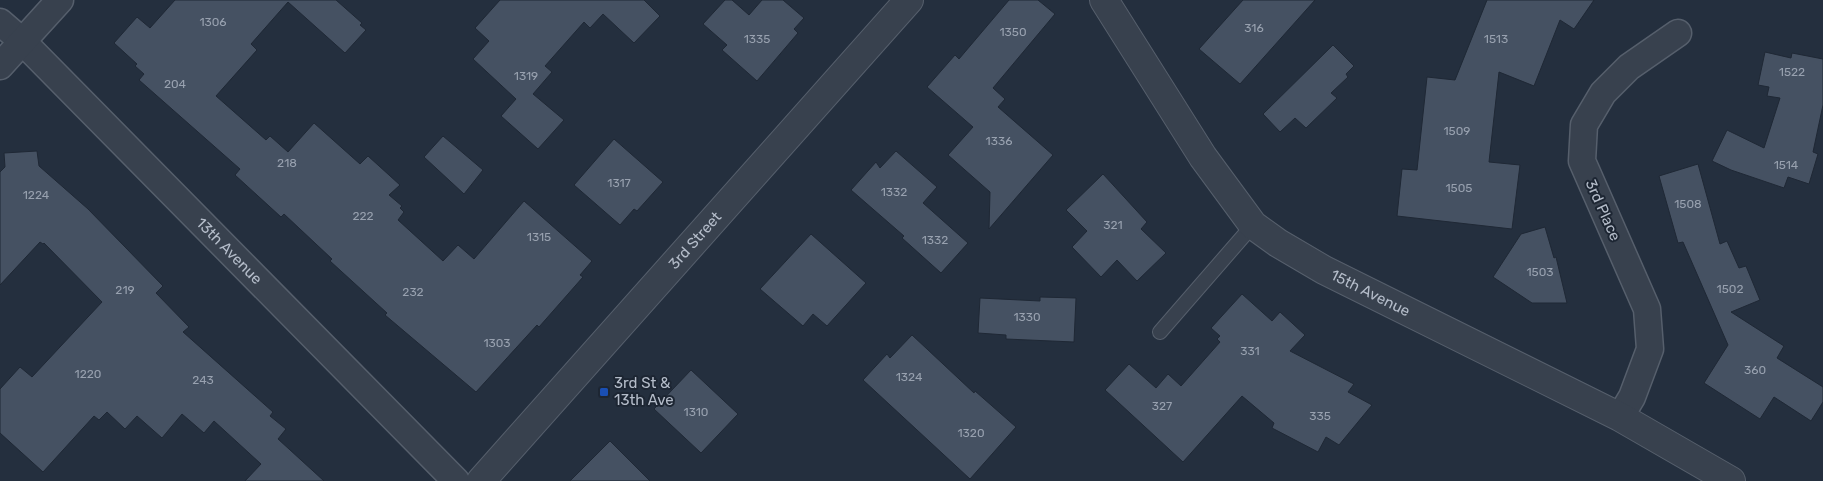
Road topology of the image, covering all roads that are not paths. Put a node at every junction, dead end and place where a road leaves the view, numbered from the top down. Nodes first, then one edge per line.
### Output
1 (60, 0) edge
2 (909, 0) edge
3 (1104, 0) edge
4 (0, 22) edge
5 (1678, 33) dead end
6 (22, 41) junction
7 (0, 66) edge
8 (1253, 225) junction
9 (1160, 332) dead end
10 (1620, 417) junction
11 (456, 481) edge
12 (481, 481) edge
13 (1732, 481) edge

1 - 6 street
2 - 12 street, 3rd Street
3 - 8 street, 15th Avenue
4 - 6 street, 13th Avenue
5 - 10 street, 3rd Place
6 - 7 street
6 - 11 street, 13th Avenue
8 - 9 lane
8 - 10 street, 15th Avenue
10 - 13 street, 15th Avenue

